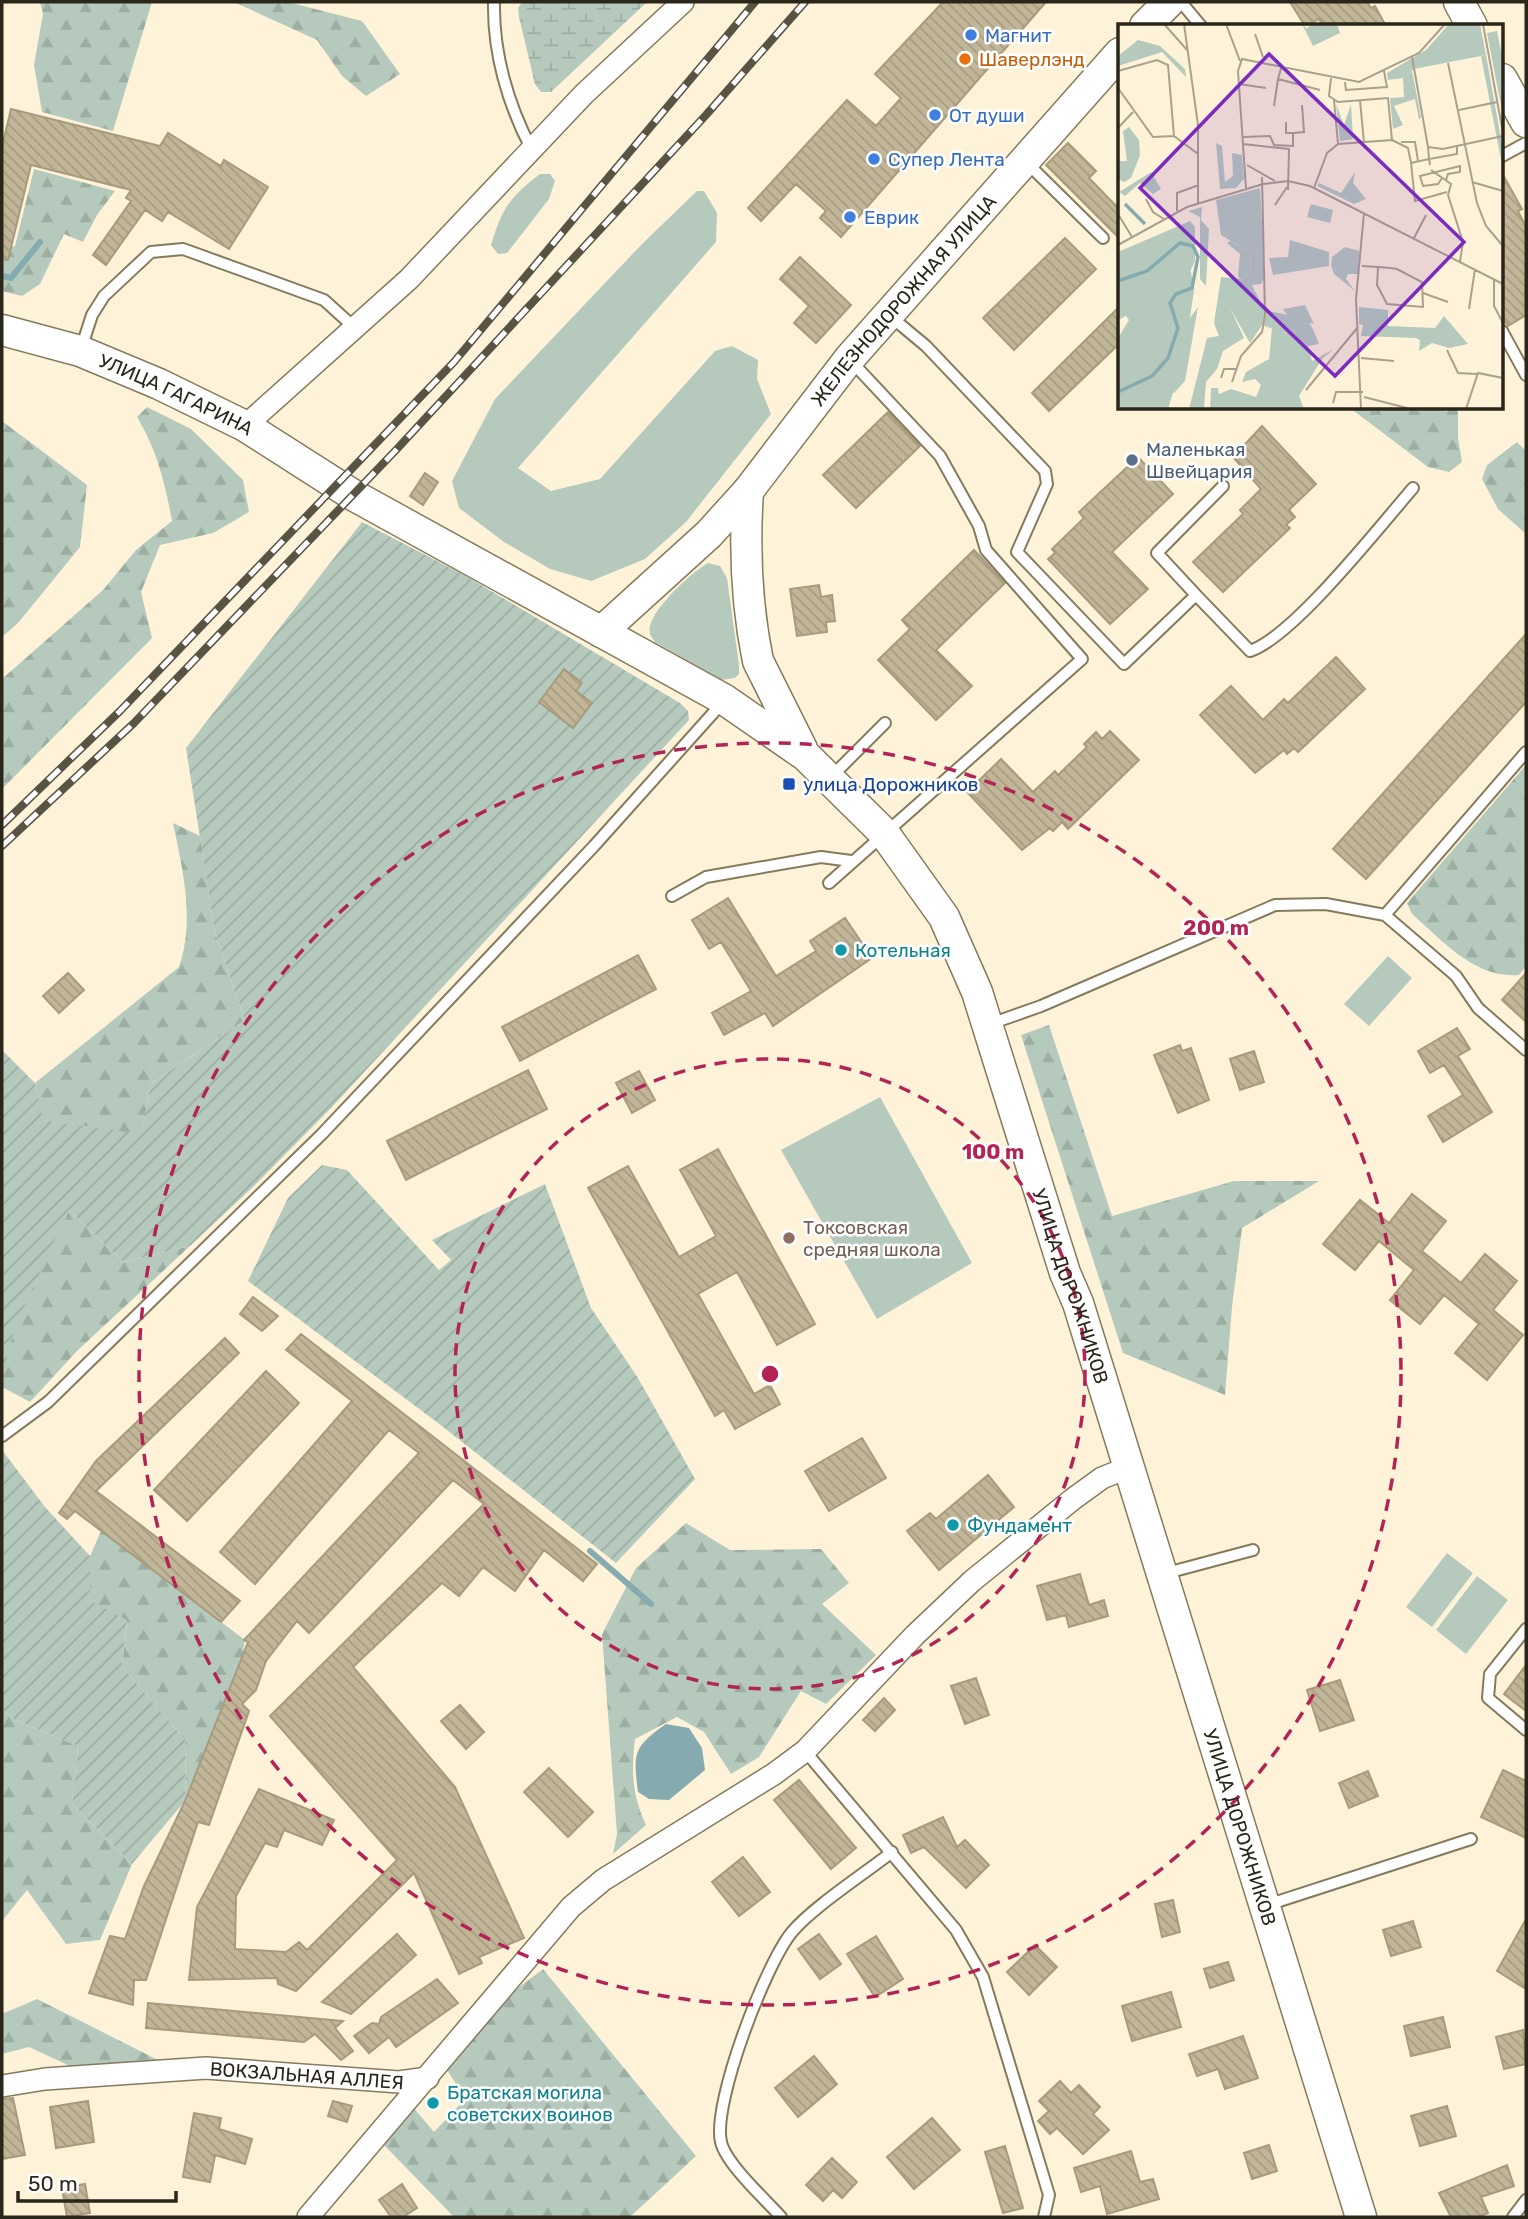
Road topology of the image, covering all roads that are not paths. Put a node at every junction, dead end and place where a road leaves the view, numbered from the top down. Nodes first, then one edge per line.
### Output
1 (494, 2) edge
2 (683, 2) edge
3 (1169, 2) edge
4 (1181, 2) edge
5 (1460, 2) edge
6 (1147, 24) edge
7 (1198, 24) edge
8 (1471, 24) edge
9 (1118, 55) edge
10 (1504, 83) edge
11 (1526, 122) edge
12 (1526, 143) edge
13 (532, 150) junction
14 (1504, 155) edge
15 (1024, 160) junction
16 (1102, 238) dead end
17 (888, 314) junction
18 (356, 329) junction
19 (2, 330) edge
20 (1504, 335) edge
21 (80, 351) junction
22 (849, 359) junction
23 (1526, 375) edge
24 (245, 426) junction
25 (338, 485) joint
26 (1223, 486) dead end
27 (1413, 488) dead end
28 (748, 491) junction
29 (1196, 595) junction
30 (601, 632) junction
31 (758, 661) junction
32 (725, 700) junction
33 (885, 723) dead end
34 (1526, 752) edge
35 (806, 756) junction
36 (830, 778) junction
37 (884, 833) junction
38 (851, 861) junction
39 (829, 883) dead end
40 (672, 896) dead end
41 (1385, 915) junction
42 (988, 1025) junction
43 (1526, 1050) edge
44 (2, 1436) edge
45 (1129, 1467) junction
46 (1253, 1550) dead end
47 (1161, 1575) junction
48 (1526, 1629) edge
49 (1526, 1730) edge
50 (805, 1751) junction
51 (1471, 1839) dead end
52 (892, 1852) junction
53 (1264, 1906) junction
54 (428, 2077) junction
55 (2, 2086) edge
56 (1526, 2200) edge
57 (308, 2217) edge
58 (781, 2217) edge
59 (1044, 2217) edge
60 (1362, 2217) edge
61 (1513, 2217) edge

1 - 13 lane
2 - 13 street
3 - 6 main road
4 - 7 lane
5 - 8 main road
9 - 15 main road, ЖЕЛЕЗНОДОРОЖНАЯ УЛИЦА
10 - 11 main road
12 - 14 lane
13 - 18 street
15 - 16 lane
15 - 17 main road, ЖЕЛЕЗНОДОРОЖНАЯ УЛИЦА
17 - 22 main road, ЖЕЛЕЗНОДОРОЖНАЯ УЛИЦА
17 - 29 lane
18 - 21 lane
18 - 24 street
19 - 21 main road, УЛИЦА ГАГАРИНА
20 - 23 lane
21 - 24 main road, УЛИЦА ГАГАРИНА
22 - 28 main road, ЖЕЛЕЗНОДОРОЖНАЯ УЛИЦА
22 - 37 lane
24 - 25 main road, УЛИЦА ГАГАРИНА
25 - 30 main road, УЛИЦА ДОРОЖНИКОВ
26 - 29 lane
27 - 29 lane
28 - 30 main road, ЖЕЛЕЗНОДОРОЖНАЯ УЛИЦА
28 - 31 main road
30 - 32 main road, УЛИЦА ДОРОЖНИКОВ
31 - 32 main road
31 - 35 main road
32 - 35 main road, УЛИЦА ДОРОЖНИКОВ
32 - 44 lane
33 - 36 lane
34 - 41 lane
35 - 36 main road, УЛИЦА ДОРОЖНИКОВ
36 - 37 main road, УЛИЦА ДОРОЖНИКОВ
37 - 38 lane
37 - 42 main road, УЛИЦА ДОРОЖНИКОВ
38 - 39 lane
38 - 40 lane
41 - 42 lane
41 - 43 lane
42 - 45 main road, УЛИЦА ДОРОЖНИКОВ
45 - 47 main road, УЛИЦА ДОРОЖНИКОВ
45 - 50 street
46 - 47 lane
47 - 53 main road, УЛИЦА ДОРОЖНИКОВ
48 - 49 lane
50 - 52 lane
50 - 54 street
51 - 53 lane
52 - 58 lane
52 - 59 lane
53 - 60 main road, УЛИЦА ДОРОЖНИКОВ
54 - 55 street, ВОКЗАЛЬНАЯ АЛЛЕЯ
54 - 57 street, ВОКЗАЛЬНАЯ АЛЛЕЯ
56 - 61 lane

